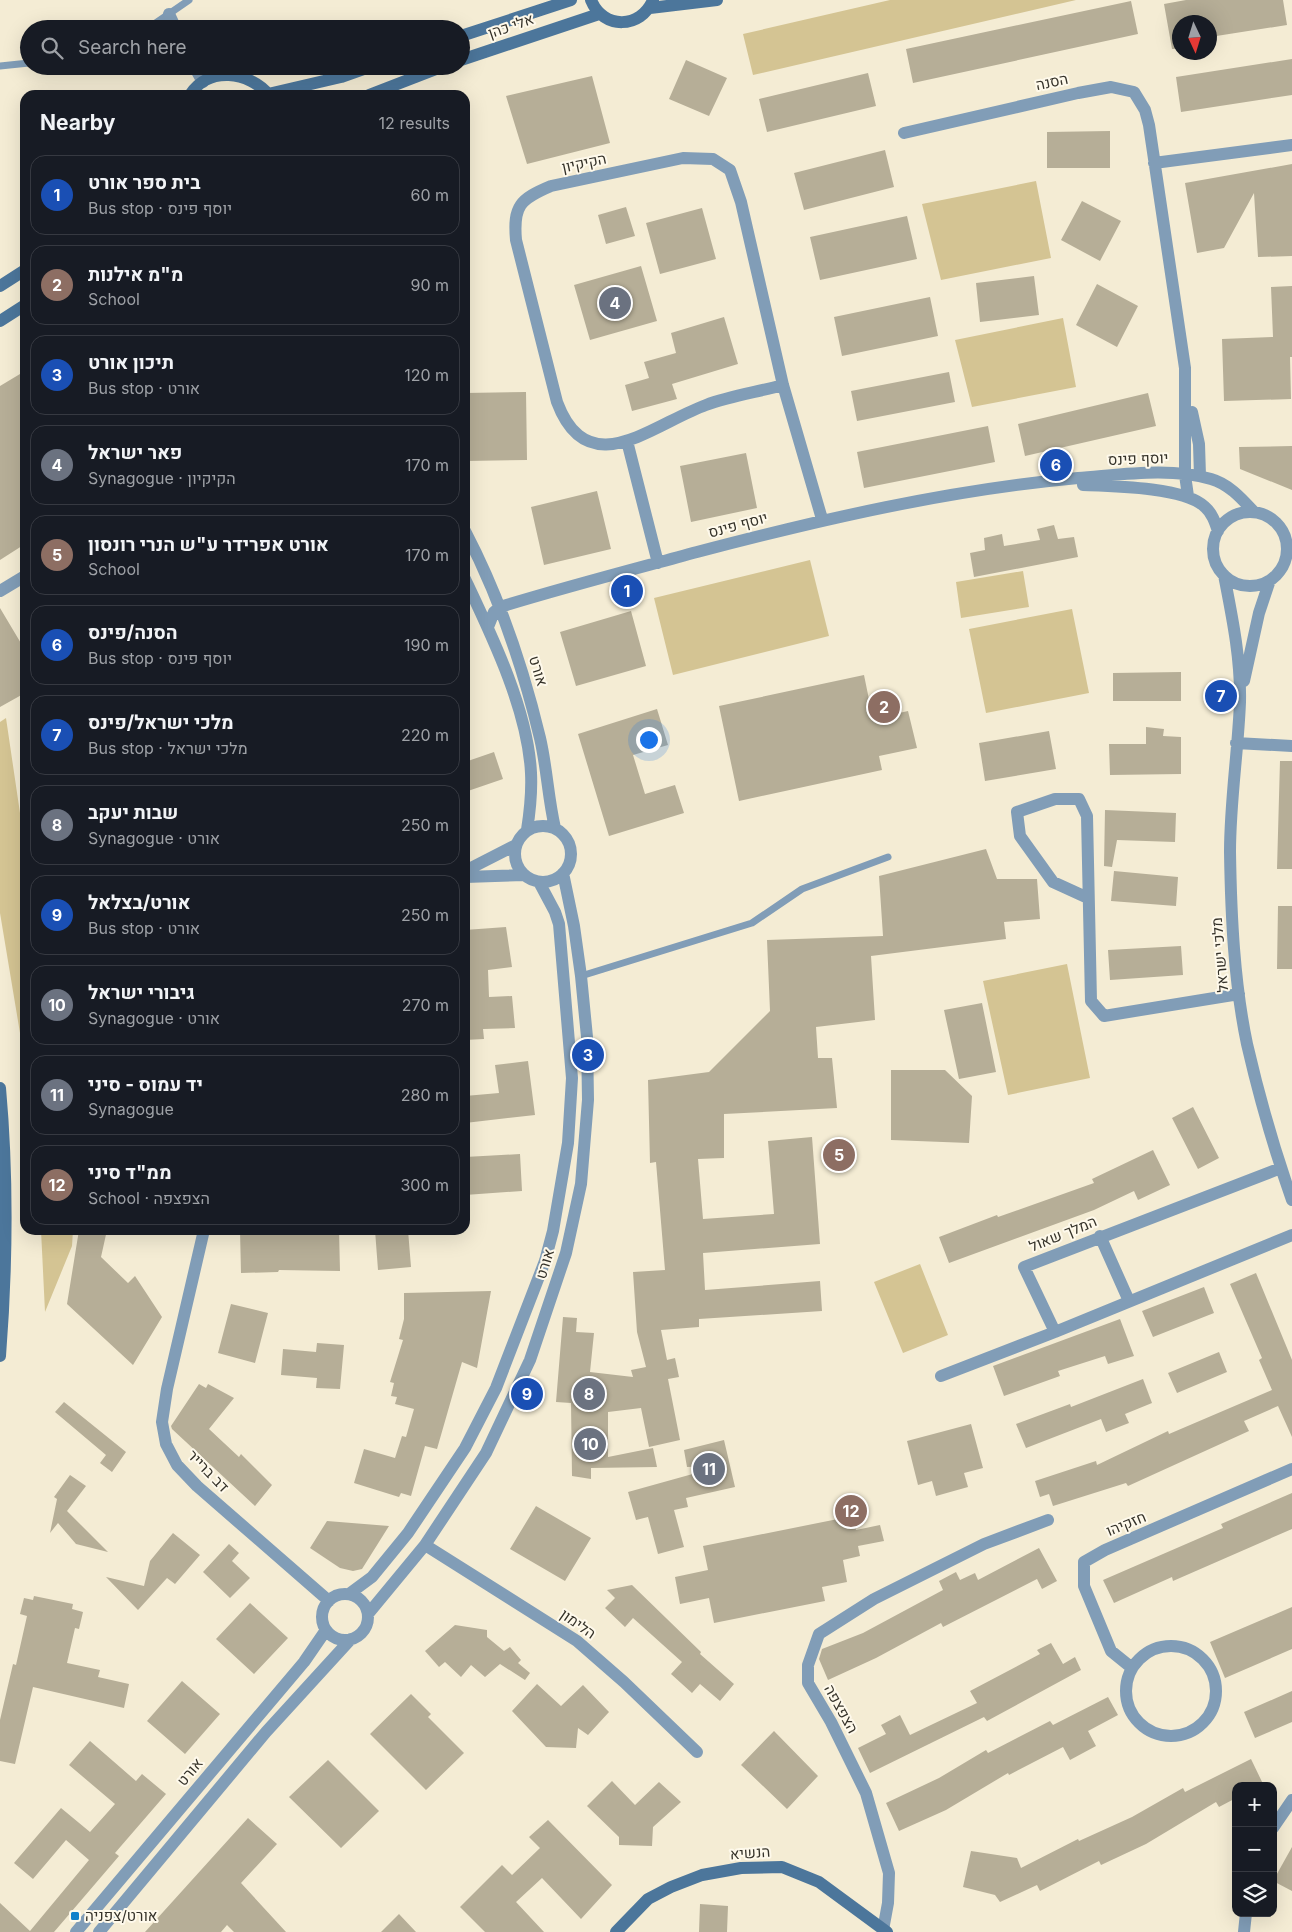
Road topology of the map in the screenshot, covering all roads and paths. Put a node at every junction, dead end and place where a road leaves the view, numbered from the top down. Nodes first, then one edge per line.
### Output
1 (189, 0) edge
2 (571, 0) edge
3 (591, 0) edge
4 (717, 0) edge
5 (652, 4) edge
6 (169, 14) junction
7 (599, 14) junction
8 (160, 20) edge
9 (172, 20) edge
10 (470, 33) edge
11 (470, 57) edge
12 (20, 64) edge
13 (0, 66) edge
14 (198, 75) edge
15 (223, 75) edge
16 (235, 75) edge
17 (347, 75) edge
18 (421, 75) edge
19 (202, 82) junction
20 (195, 90) edge
21 (264, 90) edge
22 (285, 90) edge
23 (382, 90) edge
24 (904, 132) dead end
25 (1292, 145) edge
26 (1154, 164) junction
27 (20, 273) edge
28 (0, 286) edge
29 (20, 309) edge
30 (0, 320) edge
31 (783, 385) junction
32 (1187, 390) junction
33 (627, 441) junction
34 (1185, 474) junction
35 (1200, 476) junction
36 (1010, 484) junction
37 (1188, 496) junction
38 (1254, 512) junction
39 (822, 519) junction
40 (1280, 526) junction
41 (1218, 531) junction
42 (1292, 531) edge
43 (470, 540) edge
44 (658, 563) junction
45 (1287, 565) edge
46 (1224, 575) junction
47 (20, 579) edge
48 (1270, 580) junction
49 (470, 589) edge
50 (0, 591) edge
51 (500, 607) junction
52 (488, 627) junction
53 (1240, 701) junction
54 (1236, 743) junction
55 (1292, 746) edge
56 (555, 828) junction
57 (527, 830) junction
58 (516, 845) junction
59 (888, 857) dead end
60 (470, 868) edge
61 (563, 874) junction
62 (524, 875) junction
63 (470, 877) edge
64 (538, 882) junction
65 (1088, 898) junction
66 (580, 976) junction
67 (1240, 994) junction
68 (0, 1088) edge
69 (1, 1129) edge
70 (1281, 1168) junction
71 (1292, 1200) edge
72 (203, 1235) edge
73 (1292, 1235) edge
74 (1100, 1236) junction
75 (1129, 1301) junction
76 (1055, 1332) junction
77 (0, 1356) edge
78 (942, 1376) dead end
79 (1292, 1468) edge
80 (1048, 1520) dead end
81 (424, 1545) junction
82 (349, 1594) junction
83 (329, 1600) junction
84 (368, 1614) junction
85 (326, 1630) junction
86 (350, 1639) junction
87 (1132, 1668) junction
88 (697, 1752) dead end
89 (1292, 1800) edge
90 (1274, 1827) edge
91 (1246, 1917) edge
92 (885, 1931) edge
93 (76, 1932) edge
94 (99, 1932) edge
95 (616, 1932) edge
96 (1244, 1932) edge

1 - 6 lane
2 - 10 street, אלי כהן
3 - 7 street
4 - 5 street
5 - 7 street
6 - 8 lane
6 - 9 street
7 - 11 street, אלי כהן
12 - 13 lane
14 - 19 street
15 - 19 street
16 - 21 street
17 - 22 street
18 - 23 street
19 - 20 street
24 - 26 street, הסנה
25 - 26 street
26 - 32 street, הסנה
27 - 28 street
29 - 30 street
31 - 33 street, הקיקיון
31 - 33 street, הקיקיון
31 - 39 street, הקיקיון
32 - 34 street, הסנה
32 - 35 street, הסנה
33 - 44 street
34 - 35 street, יוסף פינס
34 - 36 street, יוסף פינס
34 - 37 street, הסנה
35 - 38 street, יוסף פינס
36 - 37 street, יוסף פינס
36 - 39 street, יוסף פינס
37 - 41 street, יוסף פינס
38 - 40 street
38 - 41 street
39 - 44 street, יוסף פינס
40 - 42 street
40 - 45 street
41 - 46 street
43 - 51 street, אורט
44 - 51 street, יוסף פינס
45 - 48 street
46 - 48 street
46 - 53 street, מלכי ישראל
47 - 50 street
48 - 53 street, מלכי ישראל
49 - 52 street, אורט
51 - 52 street
51 - 56 street, אורט
52 - 57 street, אורט
53 - 54 street, מלכי ישראל
54 - 55 street
54 - 67 street, מלכי ישראל
56 - 57 street
56 - 61 street
57 - 58 street
58 - 60 street
58 - 62 street
59 - 66 lane
61 - 64 street
61 - 66 street, אורט
62 - 63 street
62 - 64 street
64 - 82 street, אורט
65 - 65 street
65 - 67 street
66 - 81 street, אורט
67 - 70 street, מלכי ישראל
68 - 69 street
69 - 77 street
70 - 71 street, מלכי ישראל
70 - 74 street, המלך שאול
72 - 83 street, דב ברייר
73 - 75 street
74 - 75 street
74 - 76 street, המלך שאול
75 - 76 street
76 - 78 street
79 - 87 street, חזקיהו
80 - 92 street, הצפצפה
81 - 84 street, אורט
81 - 88 street, הלימון
82 - 83 street
82 - 84 street
83 - 85 street
84 - 86 street
85 - 86 street
85 - 93 street, אורט
86 - 94 street
87 - 87 street
89 - 90 street
91 - 96 street
92 - 95 street, הנשיא

